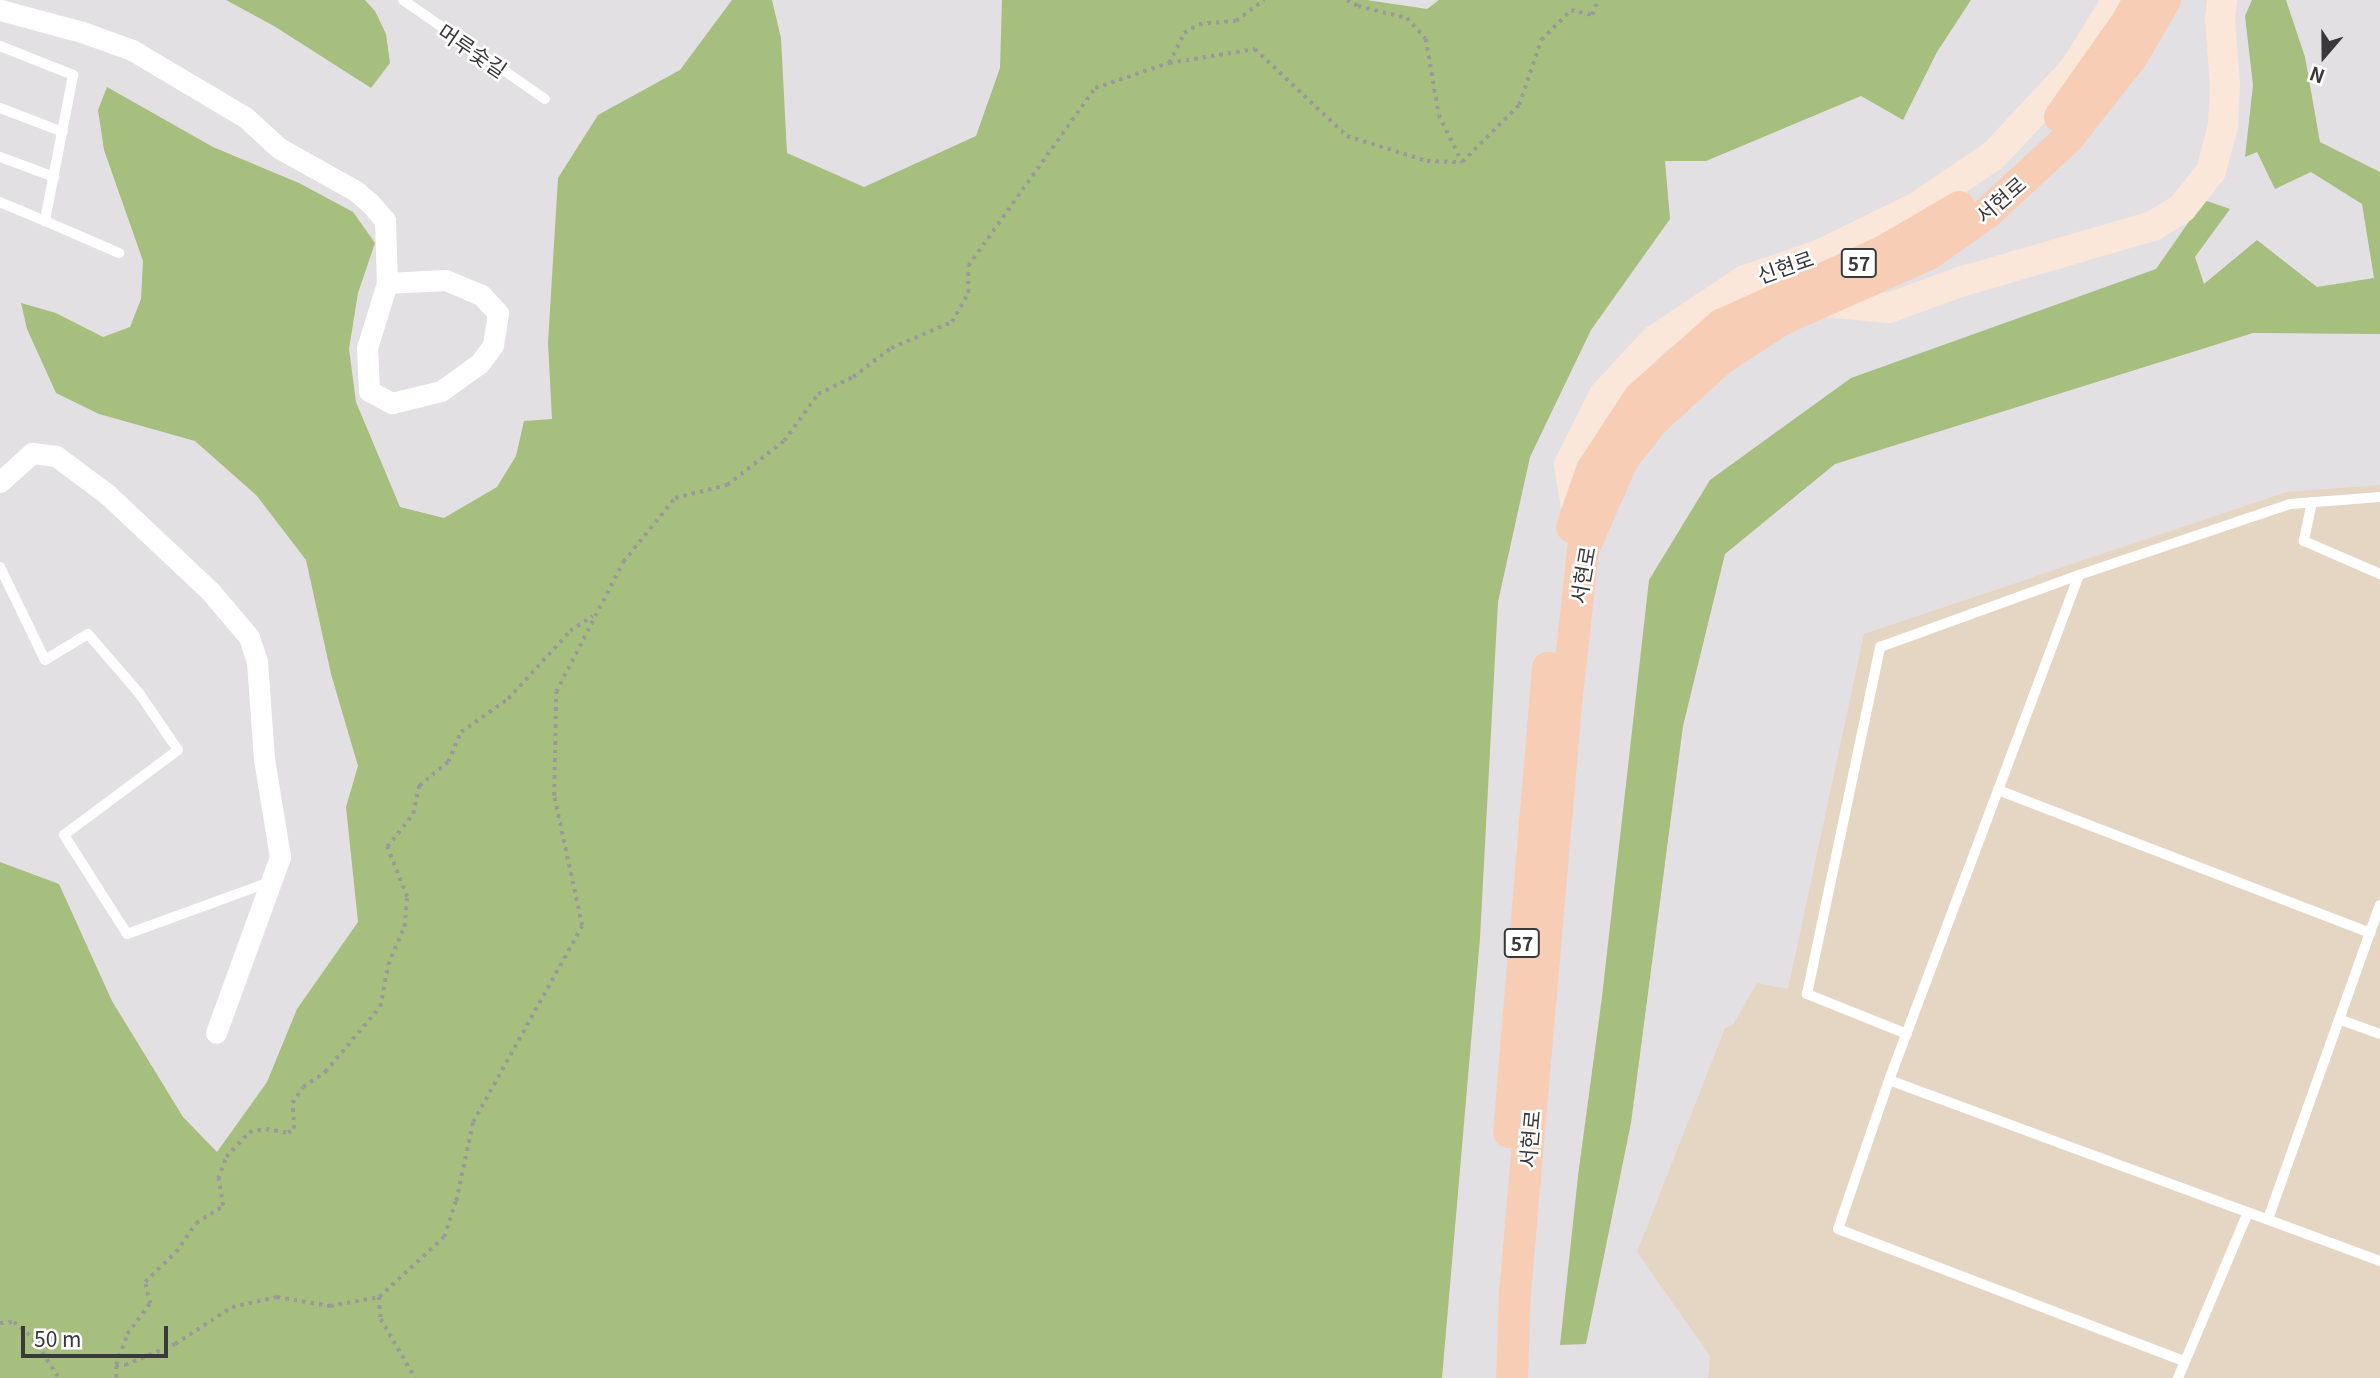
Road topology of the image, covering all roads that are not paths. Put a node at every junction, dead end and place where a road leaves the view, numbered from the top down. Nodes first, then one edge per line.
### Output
1 (403, 0) edge
2 (2117, 0) edge
3 (2138, 0) edge
4 (2165, 0) edge
5 (2222, 0) edge
6 (0, 10) edge
7 (0, 46) edge
8 (545, 99) dead end
9 (0, 108) edge
10 (62, 132) junction
11 (0, 157) edge
12 (54, 177) junction
13 (0, 202) edge
14 (46, 221) junction
15 (118, 253) dead end
16 (387, 283) junction
17 (1825, 302) junction
18 (0, 482) edge
19 (2380, 497) edge
20 (2312, 502) junction
21 (1577, 513) junction
22 (0, 567) edge
23 (2380, 574) edge
24 (2079, 575) junction
25 (1998, 790) junction
26 (273, 881) junction
27 (2380, 905) edge
28 (2371, 933) junction
29 (2341, 1020) junction
30 (216, 1033) dead end
31 (1907, 1034) junction
32 (2380, 1034) edge
33 (1889, 1080) junction
34 (2248, 1212) junction
35 (2268, 1219) junction
36 (2380, 1261) edge
37 (2185, 1361) junction
38 (1495, 1378) edge
39 (1512, 1378) edge
40 (2178, 1378) edge

1 - 8 lane, 머루숯길
2 - 21 main road, 신현로
3 - 21 main road, 서현로 / 57
4 - 17 main road, 서현로 / 57
5 - 17 main road
6 - 16 street
7 - 10 lane
9 - 10 lane
10 - 12 lane
11 - 12 lane
12 - 14 lane
13 - 14 lane
14 - 15 lane
16 - 16 street
17 - 39 main road, 서현로 / 57
18 - 26 street
19 - 20 lane
20 - 23 lane
20 - 24 lane
21 - 38 main road, 서현로 / 57
22 - 26 lane
24 - 25 lane
24 - 31 lane
25 - 28 lane
25 - 31 lane
26 - 30 street
27 - 28 lane
28 - 29 lane
29 - 32 lane
29 - 35 lane
31 - 33 lane
33 - 34 lane
33 - 37 lane
34 - 35 lane
34 - 37 lane
35 - 36 lane
37 - 40 lane

